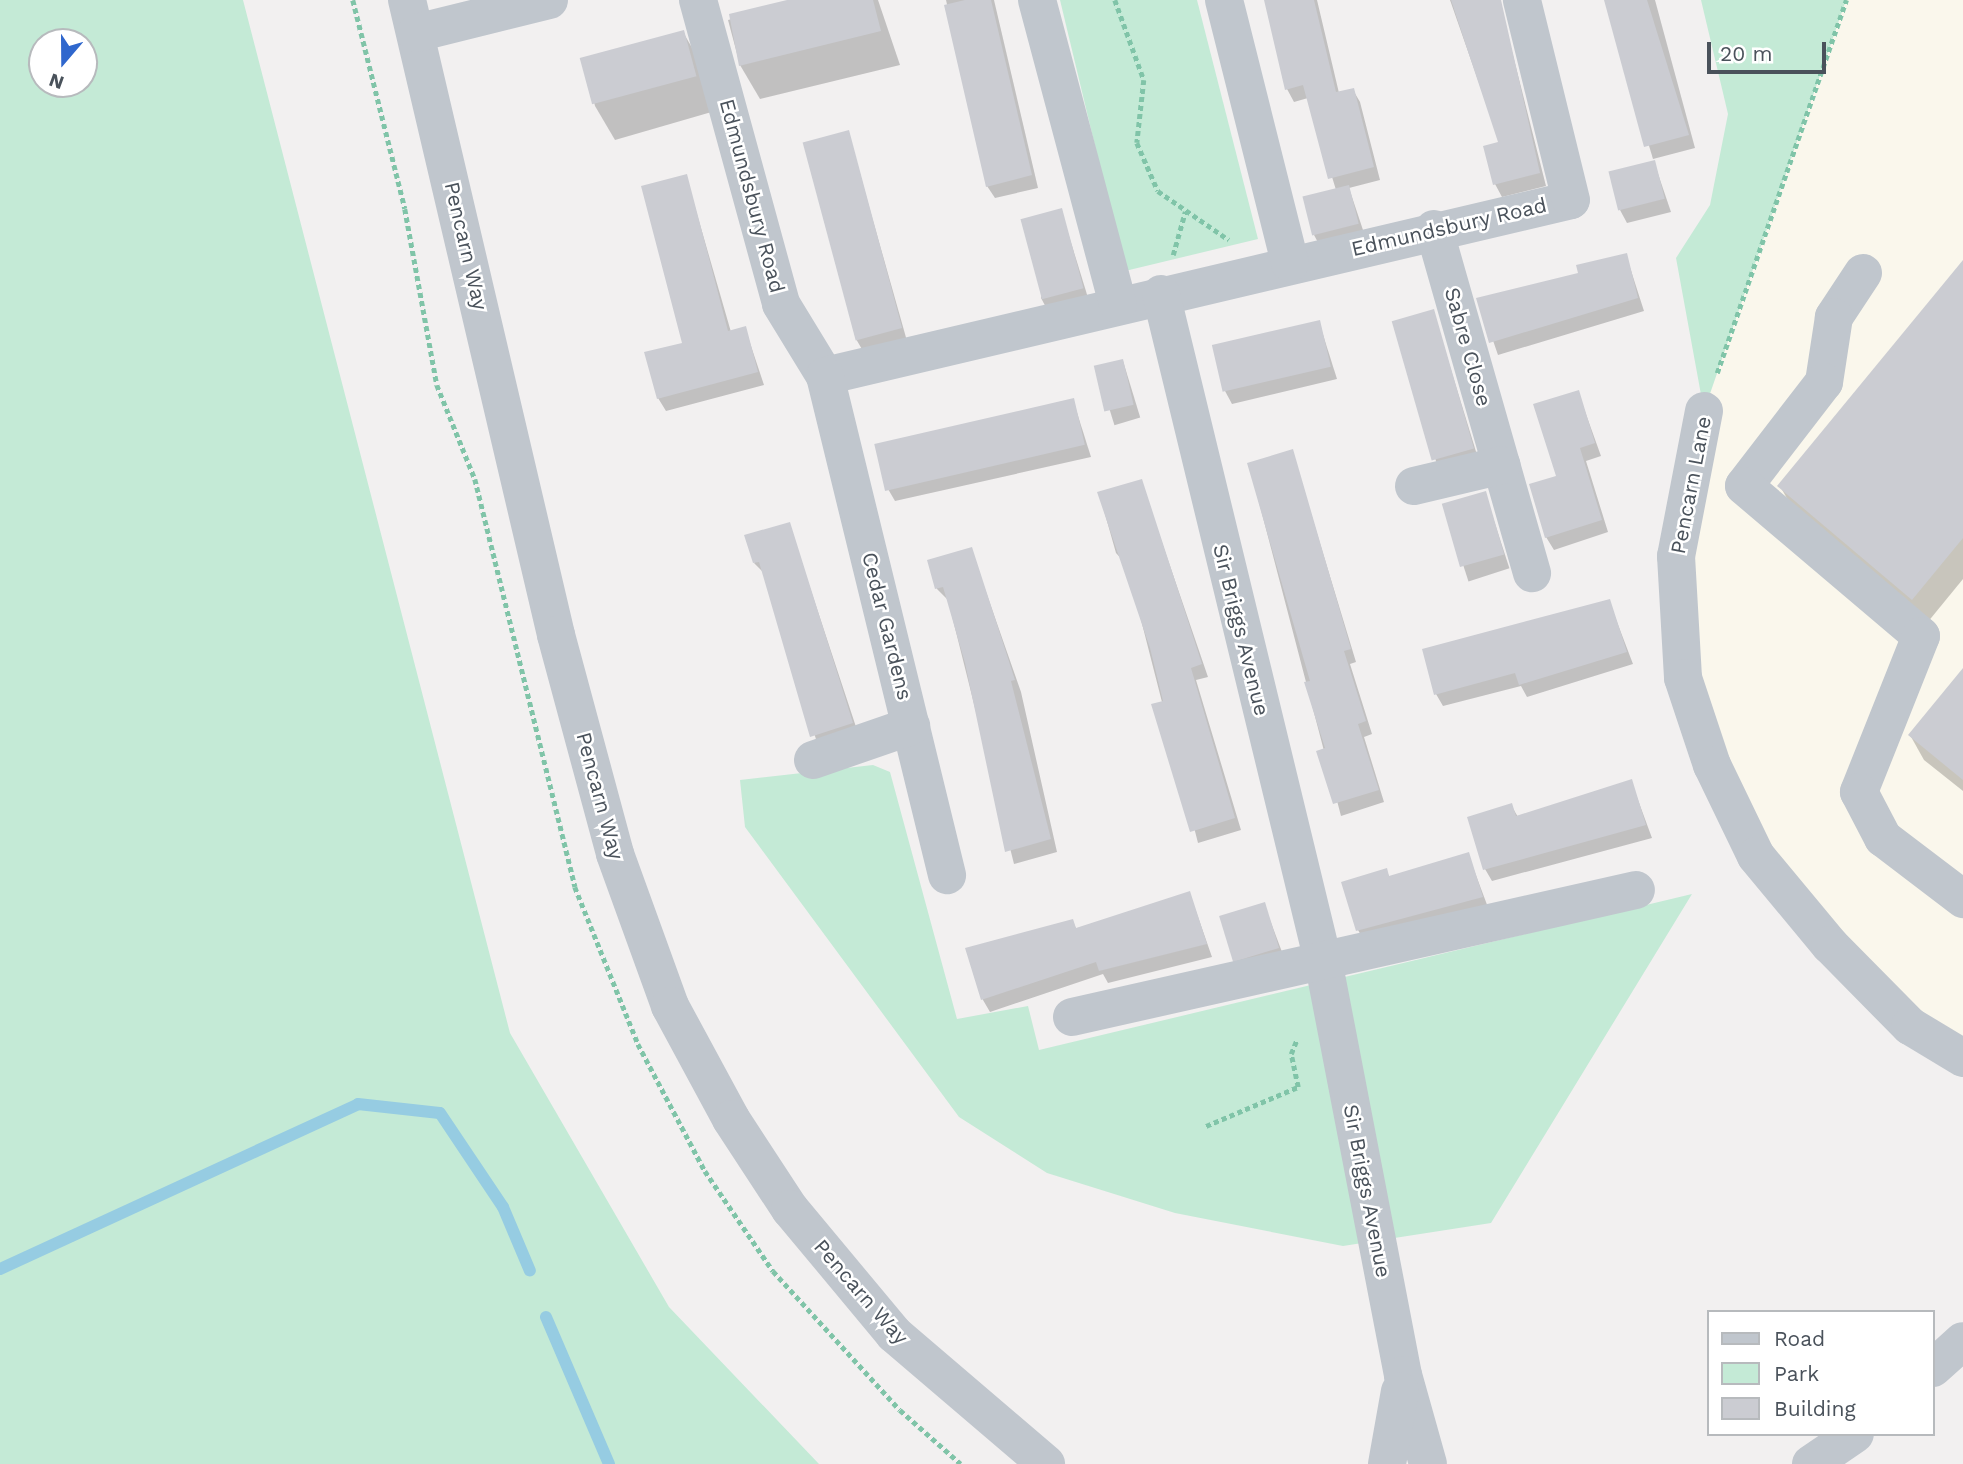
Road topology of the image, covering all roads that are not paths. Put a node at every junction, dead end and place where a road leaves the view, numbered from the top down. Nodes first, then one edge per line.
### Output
1 (548, 0) edge
2 (698, 0) edge
3 (1037, 0) edge
4 (1224, 0) edge
5 (1522, 0) edge
6 (411, 17) edge
7 (1434, 229) junction
8 (1282, 265) junction
9 (1863, 272) dead end
10 (1161, 295) junction
11 (1118, 304) junction
12 (825, 376) junction
13 (1704, 411) road end
14 (1502, 465) junction
15 (1414, 486) dead end
16 (1532, 573) dead end
17 (911, 726) junction
18 (813, 760) dead end
19 (947, 875) dead end
20 (1636, 890) dead end
21 (1963, 899) edge
22 (1324, 965) junction
23 (1072, 1017) dead end
24 (1963, 1058) edge
25 (1963, 1341) edge
26 (1935, 1366) edge
27 (1403, 1375) junction
28 (1852, 1436) edge
29 (1046, 1464) edge
30 (1387, 1464) edge
31 (1429, 1464) edge
32 (1811, 1464) edge

1 - 6 street
2 - 12 street, Edmundsbury Road
3 - 11 street
4 - 8 street
5 - 7 street, Edmundsbury Road
6 - 29 street, Pencarn Way
7 - 8 street, Edmundsbury Road
7 - 14 street, Sabre Close
8 - 10 street, Edmundsbury Road
9 - 21 street
10 - 11 street, Edmundsbury Road
10 - 22 street, Sir Briggs Avenue
11 - 12 street, Edmundsbury Road
12 - 17 street, Cedar Gardens
13 - 24 street, Pencarn Lane
14 - 15 street
14 - 16 street, Sabre Close
17 - 18 street
17 - 19 street, Cedar Gardens
20 - 22 street
22 - 23 street
22 - 27 street, Sir Briggs Avenue
25 - 26 street
27 - 30 street, Sir Briggs Avenue
27 - 31 street, Sir Briggs Avenue
28 - 32 street

